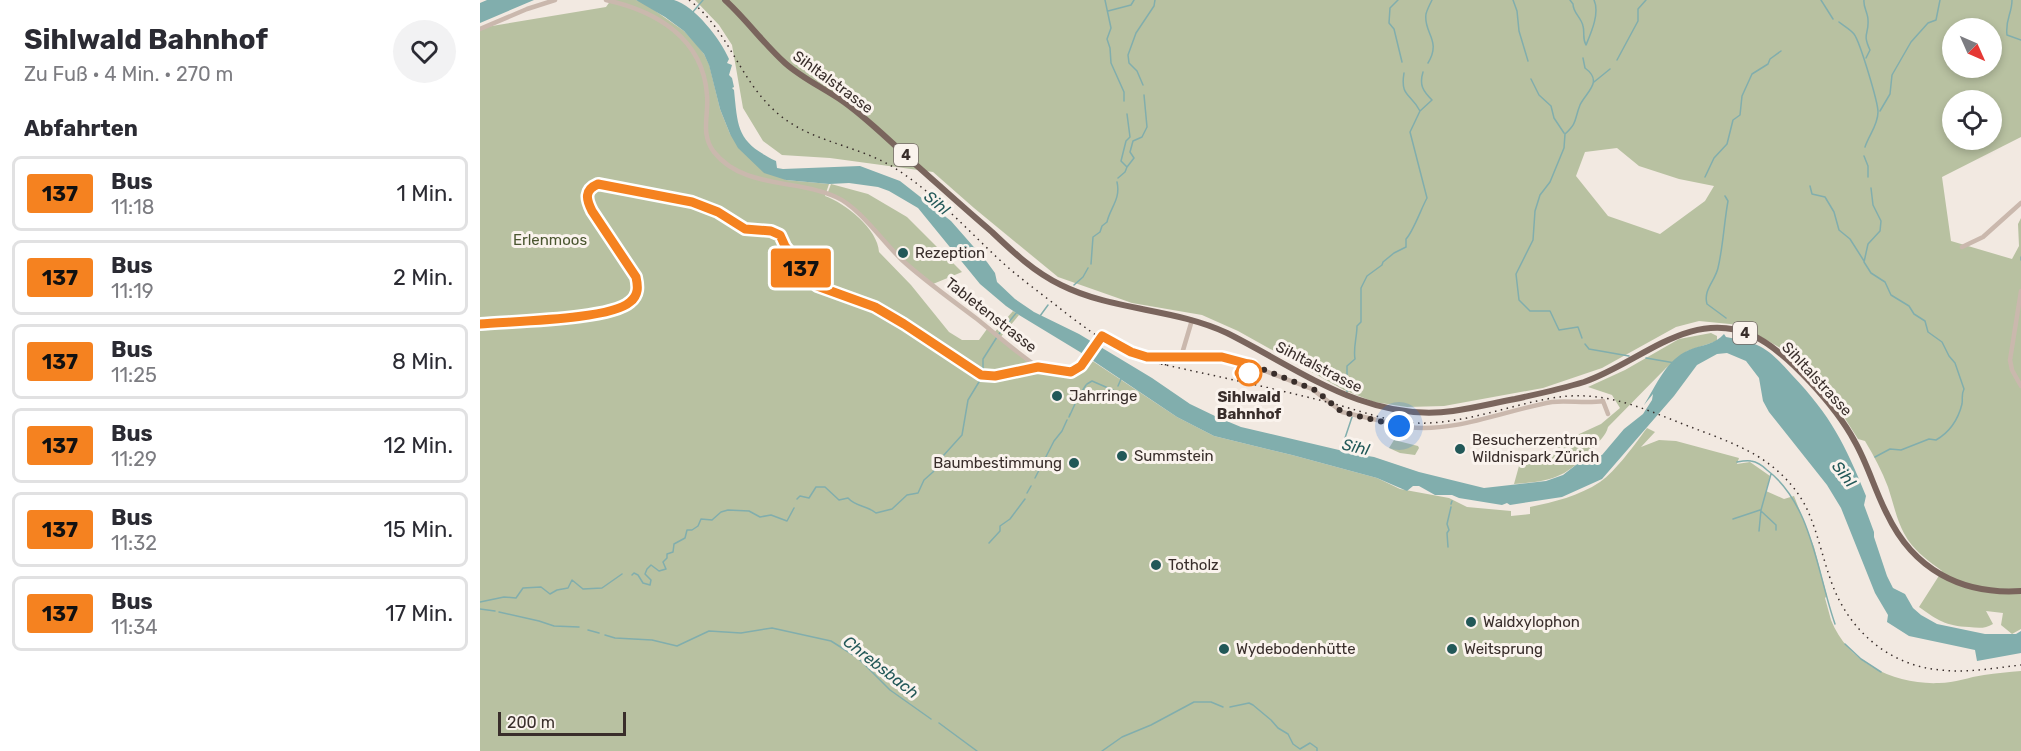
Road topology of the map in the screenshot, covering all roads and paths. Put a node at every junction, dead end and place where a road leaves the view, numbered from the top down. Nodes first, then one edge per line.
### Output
1 (555, 0) edge
2 (606, 0) edge
3 (725, 0) edge
4 (480, 29) edge
5 (2021, 202) edge
6 (1962, 248) dead end
7 (2021, 291) edge
8 (1192, 320) junction
9 (480, 324) edge
10 (1181, 357) junction
11 (1038, 367) junction
12 (2021, 386) edge
13 (1608, 414) dead end
14 (2021, 591) edge

1 - 4 street
2 - 11 street, Tabletenstrasse
3 - 8 main road, Sihltalstrasse / 4
5 - 6 street
7 - 12 street
8 - 10 street
8 - 14 main road, Sihltalstrasse / 4
9 - 11 street
10 - 11 street
10 - 13 street

